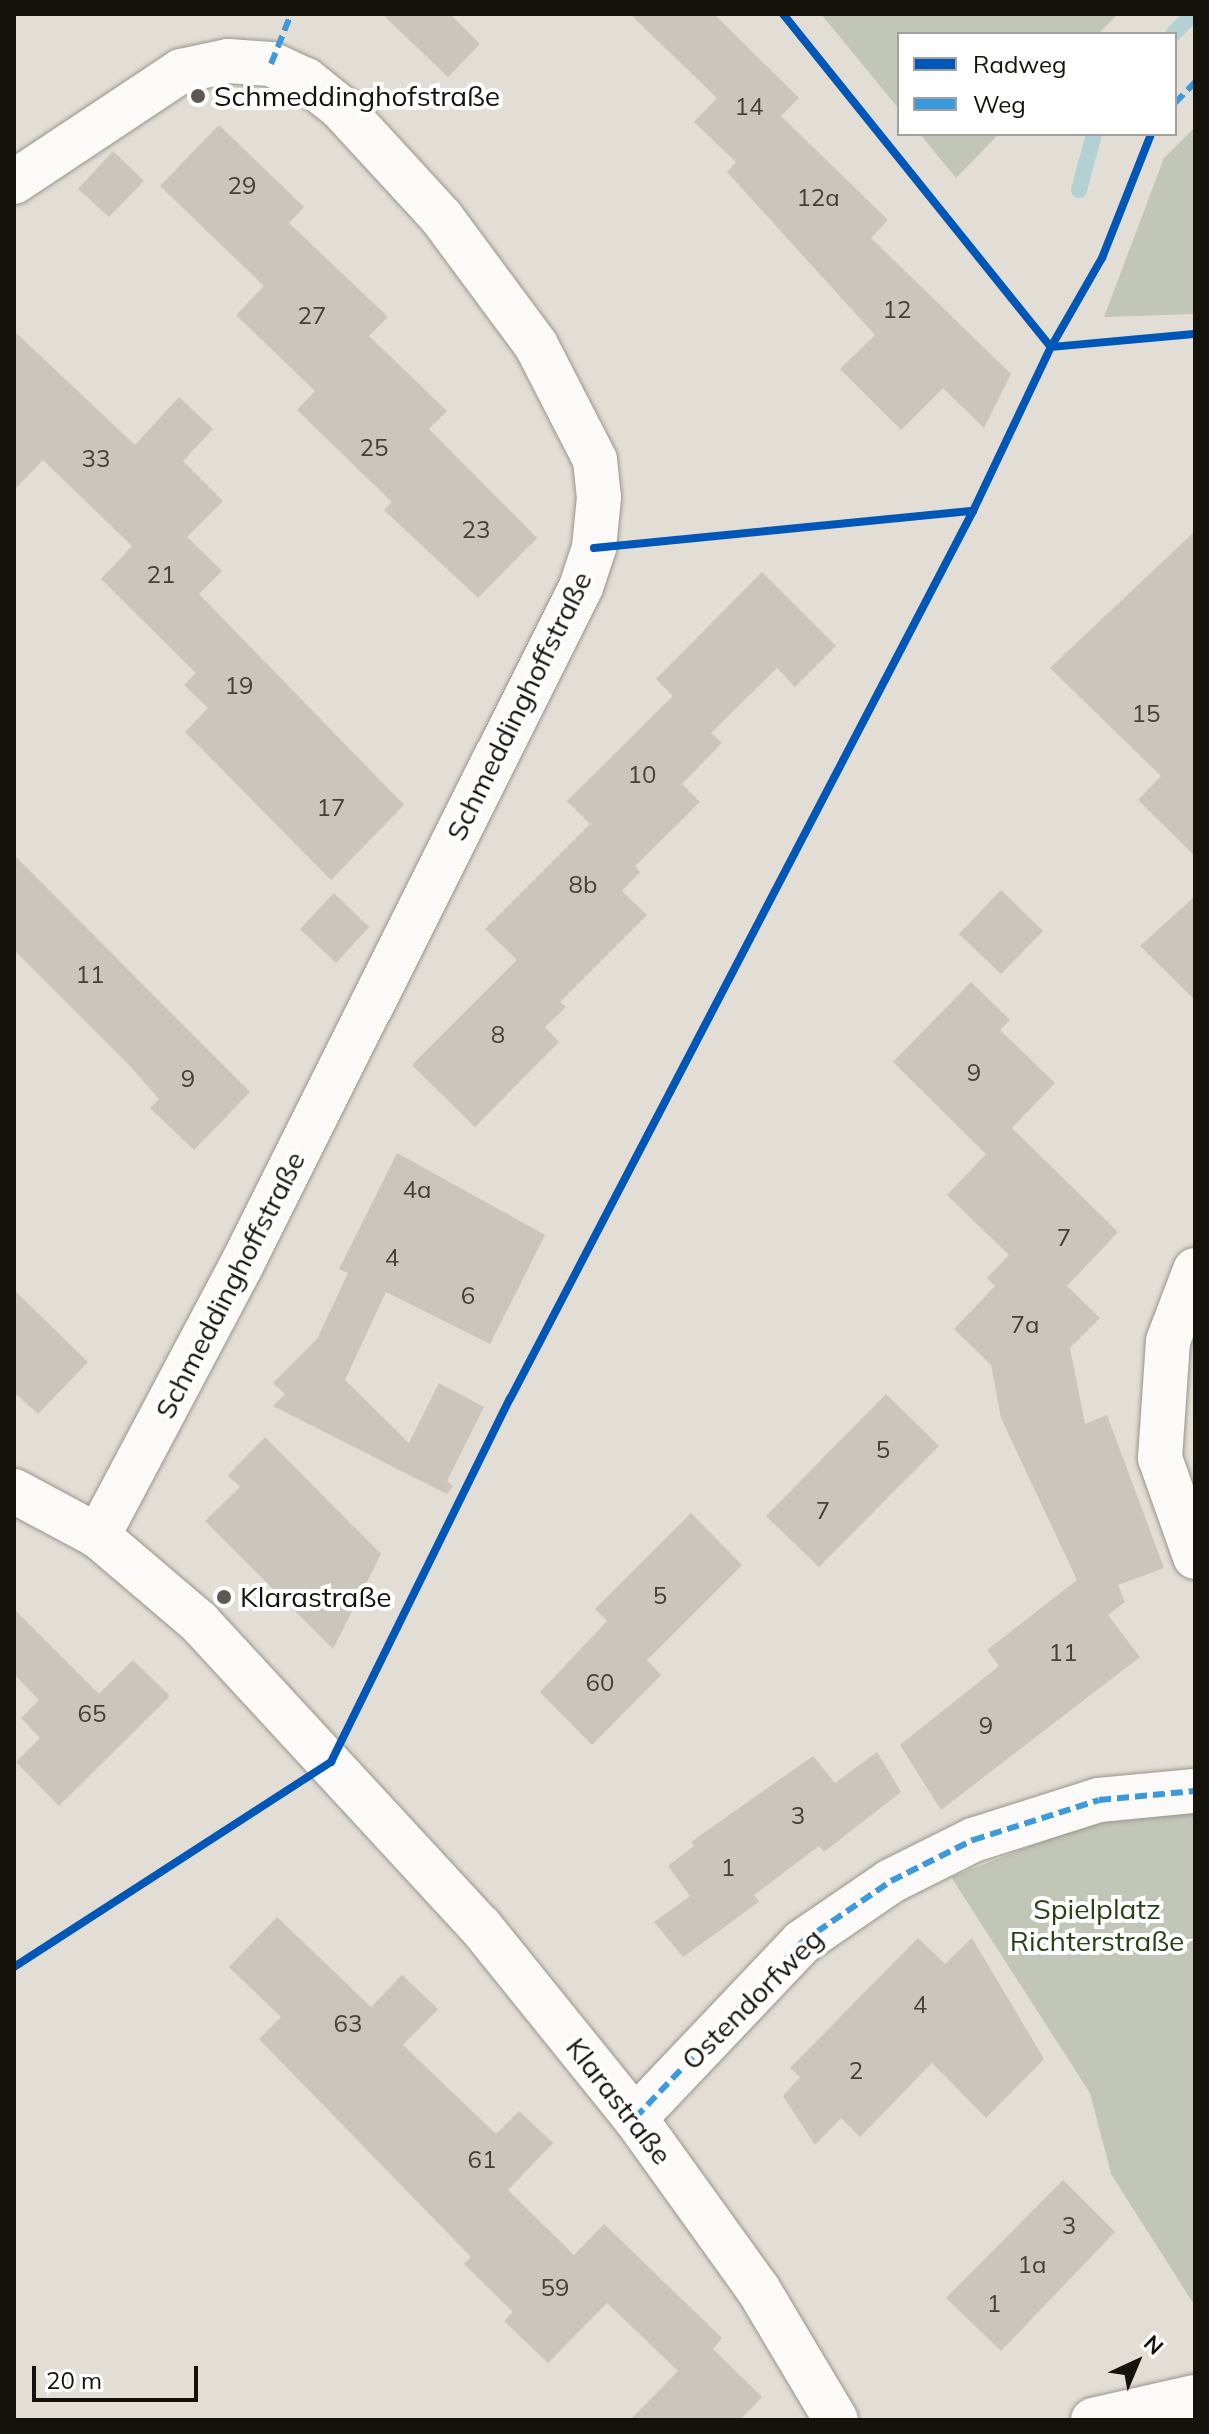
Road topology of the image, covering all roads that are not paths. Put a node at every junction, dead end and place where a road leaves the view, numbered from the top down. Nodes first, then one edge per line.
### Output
1 (14, 182) edge
2 (1195, 1270) edge
3 (14, 1491) edge
4 (98, 1536) junction
5 (1195, 1557) edge
6 (1195, 1791) edge
7 (635, 2118) junction
8 (1195, 2397) edge
9 (836, 2420) edge
10 (1093, 2420) edge

1 - 4 street, Schmeddinghoffstraße
2 - 5 street
3 - 4 street, Klarastraße
4 - 7 street, Klarastraße
6 - 7 street, Ostendorfweg
7 - 9 street, Klarastraße
8 - 10 street

